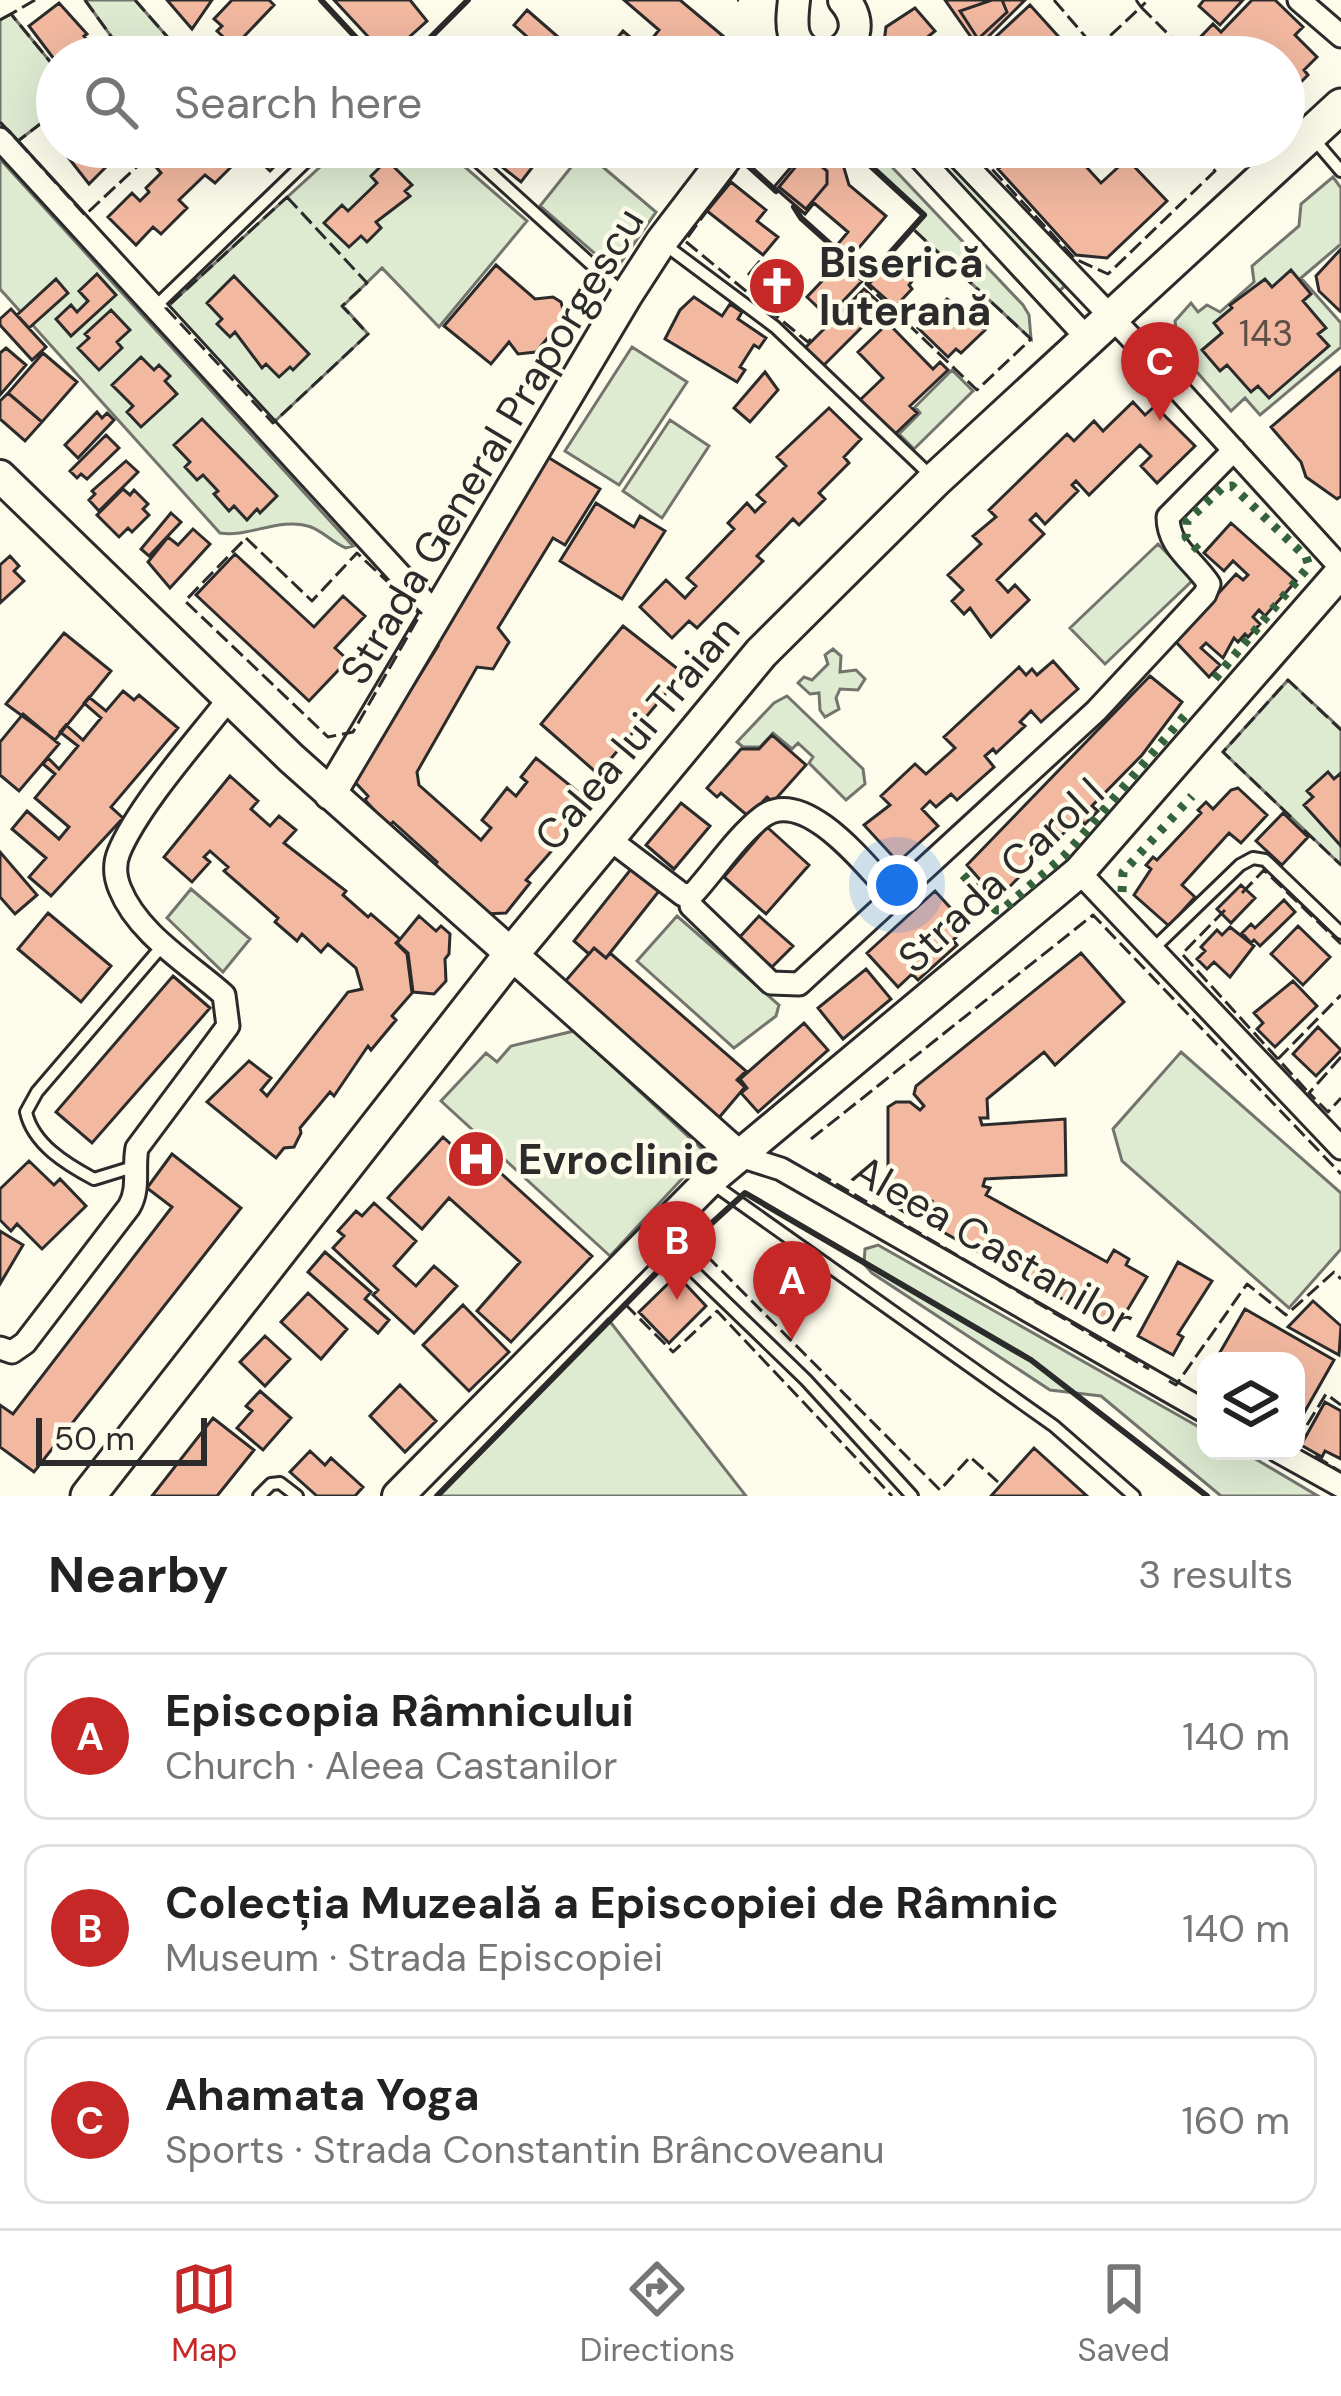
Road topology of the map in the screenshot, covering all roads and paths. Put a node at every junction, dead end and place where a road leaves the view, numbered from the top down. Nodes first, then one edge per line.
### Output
1 (1299, 0) edge
2 (796, 5) edge
3 (792, 36) edge
4 (1341, 36) edge
5 (1341, 106) edge
6 (1311, 135) junction
7 (0, 140) edge
8 (1305, 140) edge
9 (298, 168) edge
10 (485, 168) edge
11 (718, 168) edge
12 (932, 168) edge
13 (966, 168) edge
14 (1274, 168) edge
15 (1341, 171) edge
16 (661, 242) junction
17 (626, 296) junction
18 (154, 308) junction
19 (1098, 327) junction
20 (1234, 450) junction
21 (0, 476) edge
22 (935, 480) junction
23 (1341, 570) edge
24 (437, 615) junction
25 (228, 700) junction
26 (330, 794) junction
27 (608, 838) junction
28 (1079, 872) junction
29 (896, 897) junction
30 (691, 906) dead end
31 (1341, 933) edge
32 (164, 945) junction
33 (1153, 950) junction
34 (510, 956) junction
35 (1341, 1148) edge
36 (737, 1155) junction
37 (133, 1167) junction
38 (709, 1181) junction
39 (656, 1235) junction
40 (0, 1348) edge
41 (1197, 1407) edge
42 (1294, 1460) edge
43 (1341, 1486) edge
44 (88, 1496) edge
45 (259, 1496) edge
46 (297, 1496) edge
47 (398, 1496) edge
48 (912, 1496) edge
49 (1134, 1496) edge

1 - 4 street
2 - 3 street
5 - 6 main road, Calea lui Traian
6 - 8 main road, Calea lui Traian
6 - 15 lane
7 - 18 street
9 - 18 lane
10 - 17 lane
11 - 16 street, Strada General Praporgescu
12 - 19 street
13 - 19 street
14 - 19 main road, Calea lui Traian
16 - 17 street, Strada General Praporgescu
16 - 22 lane
17 - 24 street, Strada General Praporgescu
18 - 24 street
19 - 20 street
19 - 22 main road, Calea lui Traian
20 - 23 street
20 - 29 street
21 - 25 street
22 - 27 main road, Calea lui Traian
23 - 28 street, Strada Carol I
24 - 26 street, Strada General Praporgescu
25 - 26 street
25 - 32 street
26 - 34 street
27 - 29 street
27 - 34 main road, Calea lui Traian
28 - 33 street
28 - 36 street, Strada Carol I
29 - 30 street
31 - 33 lane
32 - 37 street
32 - 37 lane
33 - 35 street
34 - 36 street
34 - 44 main road, Calea lui Traian
36 - 38 street, Strada Carol I
36 - 41 street, Aleea Castanilor
37 - 40 street
38 - 39 street, Strada Carol I
38 - 49 lane
39 - 47 street, Strada Carol I
39 - 48 lane
42 - 43 street
45 - 46 lane

